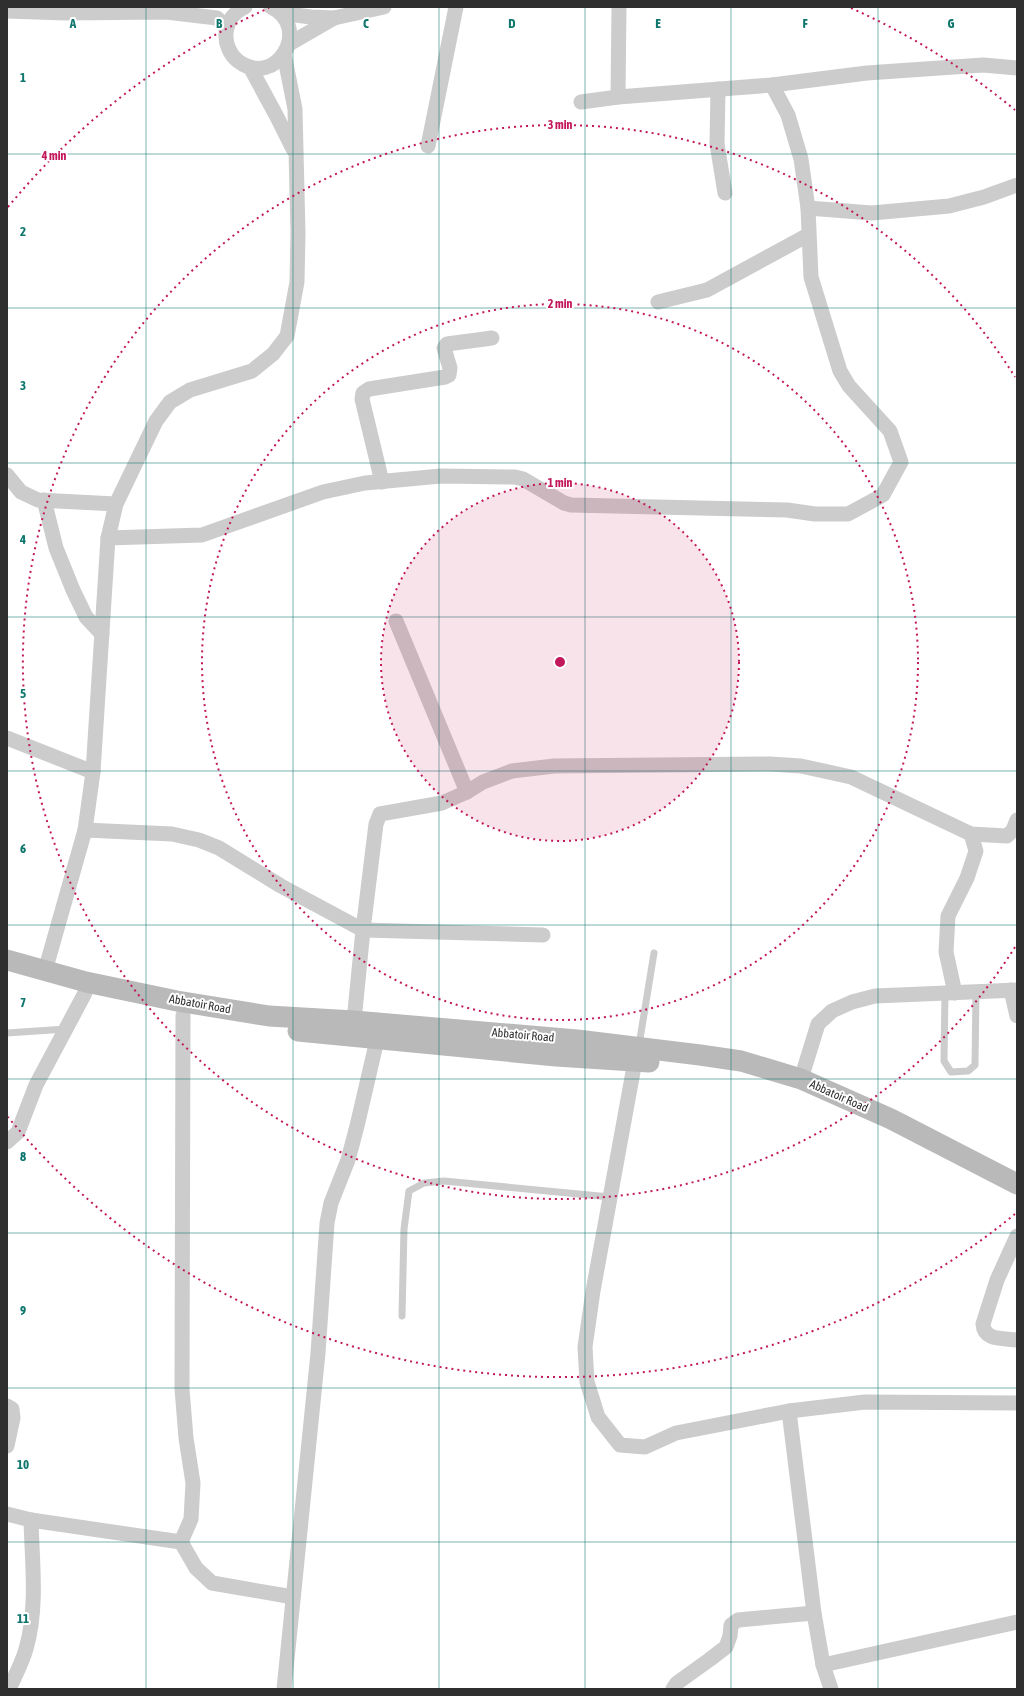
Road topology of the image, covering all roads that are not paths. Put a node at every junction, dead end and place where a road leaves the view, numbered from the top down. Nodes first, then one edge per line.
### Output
1 (384, 7) edge
2 (456, 7) edge
3 (619, 7) edge
4 (238, 9) edge
5 (276, 10) edge
6 (7, 12) edge
7 (334, 18) junction
8 (227, 28) junction
9 (286, 49) junction
10 (250, 67) junction
11 (1017, 68) edge
12 (772, 85) junction
13 (718, 89) junction
14 (618, 97) junction
15 (581, 102) dead end
16 (428, 146) dead end
17 (295, 153) junction
18 (1017, 185) edge
19 (725, 193) dead end
20 (808, 208) junction
21 (808, 235) junction
22 (658, 302) dead end
23 (492, 338) dead end
24 (7, 475) edge
25 (382, 482) junction
26 (44, 500) junction
27 (116, 504) junction
28 (108, 538) junction
29 (396, 621) dead end
30 (102, 634) junction
31 (7, 738) edge
32 (93, 772) junction
33 (467, 792) junction
34 (1017, 820) edge
35 (85, 830) junction
36 (971, 834) junction
37 (363, 930) junction
38 (543, 936) dead end
39 (654, 953) dead end
40 (7, 960) edge
41 (45, 971) junction
42 (7, 974) edge
43 (1014, 990) edge
44 (976, 992) junction
45 (85, 993) junction
46 (950, 993) junction
47 (183, 1016) junction
48 (1017, 1016) edge
49 (354, 1021) junction
50 (66, 1029) junction
51 (7, 1033) edge
52 (377, 1040) junction
53 (637, 1054) junction
54 (802, 1079) junction
55 (7, 1142) edge
56 (1017, 1184) edge
57 (1017, 1192) edge
58 (610, 1197) junction
59 (1017, 1236) edge
60 (402, 1316) dead end
61 (1017, 1340) edge
62 (1017, 1403) edge
63 (7, 1406) edge
64 (789, 1411) junction
65 (7, 1446) edge
66 (7, 1514) edge
67 (31, 1520) junction
68 (181, 1542) junction
69 (293, 1596) junction
70 (814, 1613) junction
71 (1017, 1622) edge
72 (823, 1665) junction
73 (9, 1689) edge
74 (284, 1689) edge
75 (673, 1689) edge
76 (831, 1689) edge

1 - 7 street
2 - 16 street
3 - 14 street
4 - 8 street
5 - 7 street
5 - 9 street
6 - 8 street
7 - 9 street
8 - 10 street
9 - 10 street
9 - 17 street
10 - 17 street
11 - 12 street
12 - 13 street
12 - 20 street
13 - 14 street
13 - 19 street
14 - 15 street
17 - 27 street
18 - 20 street
20 - 21 street
21 - 22 street
21 - 25 street
23 - 25 street
24 - 26 street
25 - 28 street
26 - 27 street
26 - 30 street
27 - 28 street
28 - 30 street
29 - 33 street
30 - 32 street
31 - 32 street
32 - 35 street
33 - 36 street
33 - 37 street
34 - 36 street
35 - 37 street
35 - 41 street
36 - 46 street
37 - 38 street
37 - 49 street
39 - 53 lane
40 - 41 street, Abbatoir Road
41 - 49 street, Abbatoir Road
42 - 45 street, Abbatoir Road
43 - 44 street
43 - 48 street
44 - 46 street
44 - 46 lane
45 - 47 street, Abbatoir Road
45 - 50 street
46 - 54 street
47 - 52 street, Abbatoir Road
47 - 68 street
49 - 53 street, Abbatoir Road
50 - 51 lane
50 - 55 street
52 - 53 street, Abbatoir Road
52 - 69 street
53 - 54 street, Abbatoir Road
53 - 57 street, Abbatoir Road
53 - 58 street
54 - 56 street, Abbatoir Road
58 - 60 lane
58 - 64 street
59 - 61 street
62 - 64 street
63 - 65 street
64 - 70 street
66 - 67 street
67 - 68 street
67 - 73 street
68 - 69 street
69 - 74 street
70 - 72 street
70 - 75 street
71 - 72 street
72 - 76 street

